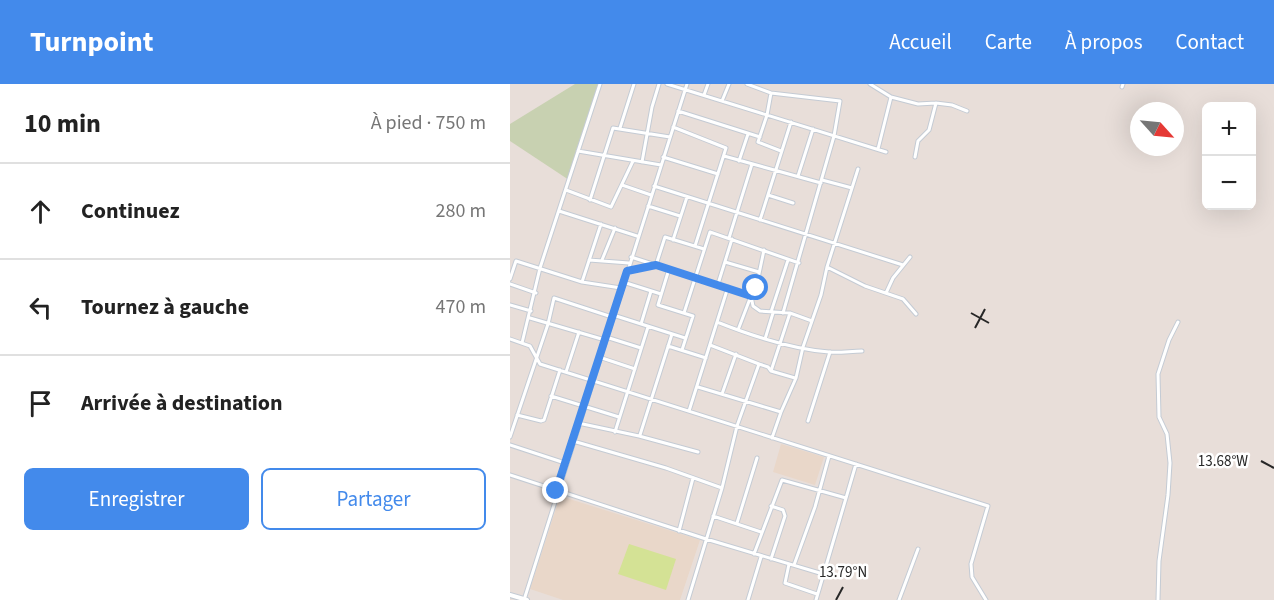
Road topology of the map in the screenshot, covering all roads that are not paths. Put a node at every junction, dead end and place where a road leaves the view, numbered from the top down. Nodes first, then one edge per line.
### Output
1 (600, 84) edge
2 (634, 84) edge
3 (659, 84) edge
4 (667, 84) edge
5 (687, 84) edge
6 (708, 84) edge
7 (729, 84) edge
8 (747, 84) edge
9 (870, 84) edge
10 (685, 90) junction
11 (771, 93) junction
12 (704, 95) junction
13 (891, 97) junction
14 (722, 101) junction
15 (936, 103) junction
16 (678, 111) junction
17 (967, 111) dead end
18 (768, 115) junction
19 (791, 122) junction
20 (673, 126) junction
21 (620, 128) junction
22 (813, 129) junction
23 (646, 133) junction
24 (748, 133) junction
25 (834, 136) junction
26 (670, 137) junction
27 (760, 137) junction
28 (878, 149) junction
29 (578, 152) junction
30 (782, 152) junction
31 (886, 152) dead end
32 (604, 156) junction
33 (724, 156) junction
34 (663, 157) junction
35 (915, 157) dead end
36 (633, 161) junction
37 (739, 161) junction
38 (642, 162) junction
39 (752, 164) junction
40 (661, 165) junction
41 (858, 169) dead end
42 (776, 171) junction
43 (718, 174) junction
44 (798, 177) junction
45 (821, 182) junction
46 (622, 185) junction
47 (654, 186) junction
48 (852, 188) junction
49 (566, 190) junction
50 (651, 195) junction
51 (768, 195) junction
52 (687, 197) junction
53 (590, 200) junction
54 (794, 203) dead end
55 (708, 204) junction
56 (648, 206) junction
57 (559, 211) junction
58 (737, 213) junction
59 (681, 216) junction
60 (760, 220) junction
61 (601, 224) junction
62 (615, 228) junction
63 (806, 235) junction
64 (638, 236) junction
65 (730, 238) junction
66 (673, 240) junction
67 (835, 244) junction
68 (694, 246) junction
69 (704, 249) junction
70 (764, 250) junction
71 (632, 257) junction
72 (910, 257) dead end
73 (589, 260) junction
74 (788, 260) junction
75 (602, 261) junction
76 (725, 262) junction
77 (629, 263) junction
78 (799, 263) junction
79 (656, 265) junction
80 (903, 265) junction
81 (827, 267) junction
82 (540, 268) junction
83 (669, 269) junction
84 (627, 271) junction
85 (759, 272) junction
86 (695, 277) junction
87 (510, 279) edge
88 (582, 282) junction
89 (623, 282) junction
90 (510, 284) edge
91 (718, 284) junction
92 (728, 287) junction
93 (621, 288) junction
94 (651, 291) junction
95 (536, 293) junction
96 (886, 293) junction
97 (661, 294) junction
98 (751, 296) junction
99 (510, 305) edge
100 (531, 311) junction
101 (684, 313) junction
102 (772, 313) junction
103 (783, 313) junction
104 (790, 313) junction
105 (916, 314) dead end
106 (612, 316) junction
107 (530, 318) junction
108 (812, 321) junction
109 (717, 322) junction
110 (1178, 322) dead end
111 (548, 324) junction
112 (641, 324) junction
113 (648, 327) junction
114 (738, 330) junction
115 (579, 332) junction
116 (672, 334) junction
117 (686, 338) junction
118 (510, 339) edge
119 (605, 339) junction
120 (765, 339) junction
121 (779, 342) junction
122 (522, 343) junction
123 (710, 345) junction
124 (668, 346) junction
125 (803, 347) junction
126 (641, 348) junction
127 (682, 350) junction
128 (862, 351) dead end
129 (830, 352) junction
130 (736, 354) junction
131 (536, 357) junction
132 (599, 357) junction
133 (706, 358) junction
134 (759, 364) junction
135 (635, 369) junction
136 (560, 370) junction
137 (771, 371) junction
138 (566, 372) junction
139 (796, 378) junction
140 (592, 380) junction
141 (698, 387) junction
142 (628, 392) junction
143 (722, 394) junction
144 (551, 396) junction
145 (651, 399) junction
146 (745, 401) junction
147 (584, 406) junction
148 (689, 411) junction
149 (781, 412) junction
150 (517, 415) junction
151 (619, 417) junction
152 (808, 420) dead end
153 (578, 423) junction
154 (737, 426) junction
155 (615, 432) junction
156 (639, 436) junction
157 (510, 437) edge
158 (772, 438) junction
159 (573, 441) junction
160 (510, 445) edge
161 (698, 452) dead end
162 (829, 456) junction
163 (757, 458) dead end
164 (566, 463) junction
165 (856, 464) junction
166 (510, 475) edge
167 (693, 478) junction
168 (722, 488) junction
169 (820, 490) junction
170 (556, 491) junction
171 (846, 498) junction
172 (771, 506) junction
173 (713, 516) junction
174 (737, 524) junction
175 (679, 531) junction
176 (762, 532) junction
177 (706, 540) junction
178 (918, 549) dead end
179 (754, 554) junction
180 (761, 557) junction
181 (771, 559) junction
182 (789, 564) junction
183 (794, 566) junction
184 (823, 574) junction
185 (818, 594) junction
186 (510, 595) edge
187 (525, 600) edge
188 (688, 600) edge
189 (748, 600) edge
190 (816, 600) edge
191 (899, 600) edge
192 (986, 600) edge
193 (1158, 600) edge

1 - 29 street
2 - 21 street
3 - 23 street
4 - 10 street
5 - 10 street
6 - 12 street
7 - 14 street
8 - 11 street
9 - 13 street
10 - 12 street
10 - 16 street
11 - 18 street
11 - 25 street
12 - 14 street
13 - 15 street
13 - 28 street
14 - 18 street
15 - 17 street
15 - 35 street
16 - 20 street
16 - 24 street
18 - 19 street
18 - 27 street
19 - 22 street
19 - 30 street
20 - 26 street
20 - 33 street
21 - 23 street
21 - 32 street
22 - 25 street
22 - 44 street
23 - 26 street
23 - 38 street
24 - 27 street
24 - 37 street
25 - 28 street
25 - 45 street
26 - 34 street
27 - 30 street
28 - 31 street
29 - 32 street
29 - 49 street
30 - 42 street
32 - 36 street
32 - 53 street
33 - 37 street
33 - 43 street
34 - 40 street
34 - 43 street
36 - 38 street
36 - 46 street
37 - 39 street
38 - 40 street
39 - 42 street
39 - 58 street
40 - 47 street
41 - 48 street
42 - 44 street
42 - 51 street
43 - 55 street
44 - 45 street
45 - 48 street
45 - 63 street
46 - 50 street
46 - 53 street
47 - 50 street
47 - 52 street
48 - 67 street
49 - 53 street
49 - 57 street
50 - 56 street
51 - 54 street
51 - 60 street
52 - 55 street
52 - 59 street
55 - 58 street
55 - 68 street
56 - 59 street
56 - 64 street
57 - 61 street
57 - 82 street
58 - 60 street
58 - 65 street
59 - 66 street
60 - 63 street
61 - 62 street
61 - 73 street
62 - 64 street
62 - 75 street
63 - 67 street
63 - 78 street
64 - 71 street
65 - 69 street
65 - 70 street
65 - 76 street
66 - 68 street
66 - 79 street
67 - 80 street
67 - 81 street
68 - 69 street
69 - 86 street
70 - 74 street
70 - 85 street
71 - 77 street
71 - 79 street
72 - 80 street
73 - 75 street
73 - 88 street
74 - 78 street
74 - 102 street
75 - 77 street
76 - 85 street
76 - 91 street
77 - 84 street
78 - 103 street
79 - 83 street
79 - 84 street
80 - 96 street
81 - 96 street
81 - 108 street
82 - 87 street
82 - 88 street
82 - 95 street
83 - 86 street
83 - 97 street
84 - 89 street
85 - 98 street
86 - 91 street
86 - 101 street
88 - 93 street
89 - 93 street
89 - 94 street
90 - 95 street
91 - 92 street
92 - 98 street
92 - 109 street
93 - 106 street
94 - 97 street
94 - 112 street
95 - 100 street
96 - 105 street
97 - 101 street
98 - 102 street
98 - 114 street
99 - 100 street
100 - 107 street
101 - 117 street
102 - 103 street
102 - 120 street
103 - 104 street
104 - 108 street
104 - 121 street
106 - 111 street
106 - 112 street
106 - 119 street
107 - 111 street
107 - 122 street
108 - 125 street
109 - 114 street
109 - 123 street
110 - 193 street
111 - 115 street
111 - 131 street
112 - 113 street
113 - 116 street
113 - 126 street
114 - 120 street
115 - 119 street
115 - 138 street
116 - 117 street
116 - 124 street
117 - 127 street
118 - 122 street
119 - 126 street
119 - 132 street
120 - 121 street
121 - 125 street
121 - 137 street
122 - 131 street
123 - 130 street
123 - 133 street
124 - 127 street
124 - 145 street
125 - 129 street
125 - 139 street
126 - 135 street
127 - 133 street
128 - 129 street
129 - 152 street
130 - 134 street
130 - 143 street
131 - 136 street
131 - 150 street
132 - 135 street
132 - 140 street
133 - 141 street
134 - 137 street
134 - 146 street
135 - 142 street
136 - 138 street
136 - 144 street
137 - 139 street
138 - 140 street
139 - 149 street
140 - 142 street
140 - 147 street
141 - 143 street
141 - 148 street
142 - 145 street
142 - 151 street
143 - 146 street
144 - 147 street
144 - 150 street
145 - 148 street
145 - 156 street
146 - 149 street
146 - 154 street
147 - 151 street
147 - 153 street
148 - 154 street
149 - 158 street
150 - 157 street
151 - 155 street
153 - 155 street
153 - 159 street
154 - 158 street
154 - 168 street
155 - 156 street
156 - 161 street
158 - 162 street
159 - 164 street
159 - 167 street
160 - 164 street
162 - 165 street
162 - 169 street
163 - 174 street
164 - 170 street
165 - 171 street
165 - 192 street
166 - 170 street
167 - 168 street
167 - 175 street
168 - 173 street
169 - 171 street
169 - 172 street
169 - 183 street
170 - 175 street
170 - 187 street
171 - 184 street
172 - 176 street
172 - 181 street
173 - 174 street
173 - 177 street
174 - 176 street
175 - 177 street
176 - 179 street
177 - 179 street
177 - 188 street
178 - 191 street
179 - 180 street
180 - 181 street
180 - 189 street
181 - 182 street
182 - 183 street
182 - 185 street
183 - 184 street
184 - 185 street
185 - 190 street
186 - 187 main road

